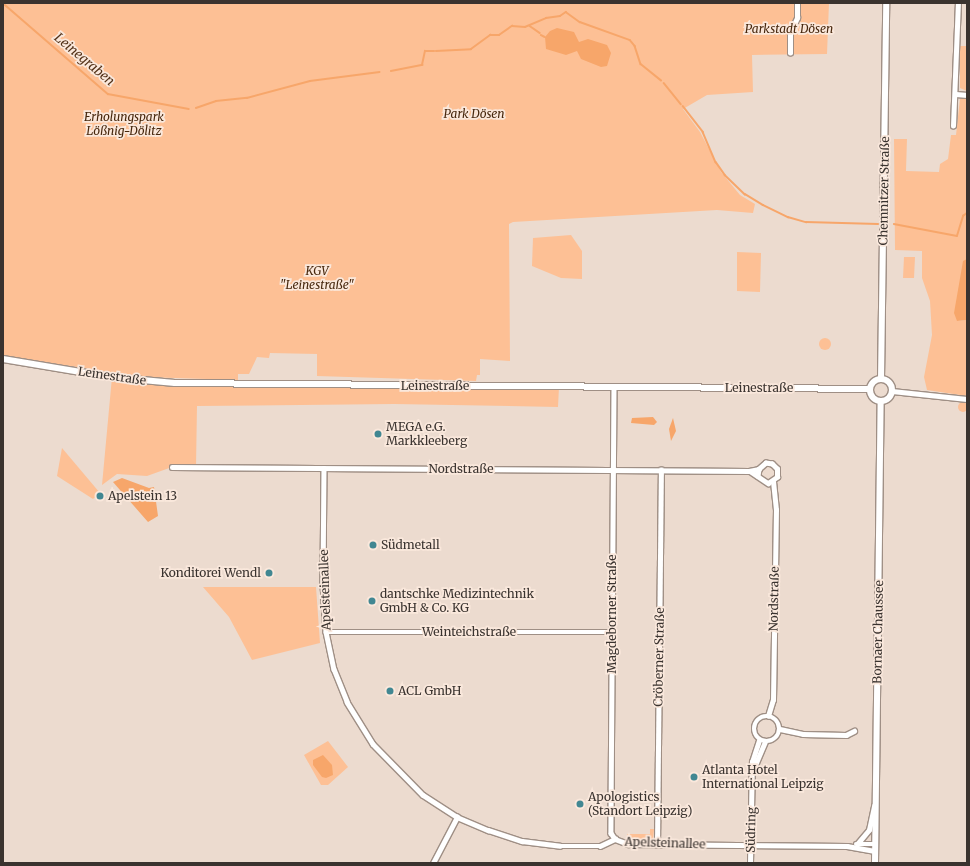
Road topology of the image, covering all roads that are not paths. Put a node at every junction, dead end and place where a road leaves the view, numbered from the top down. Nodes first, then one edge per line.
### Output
1 (797, 3) edge
2 (886, 3) edge
3 (958, 3) edge
4 (790, 53) dead end
5 (956, 94) junction
6 (967, 95) edge
7 (953, 126) dead end
8 (3, 359) edge
9 (881, 379) junction
10 (614, 387) junction
11 (870, 390) junction
12 (892, 391) junction
13 (967, 399) edge
14 (881, 401) junction
15 (172, 467) dead end
16 (324, 468) junction
17 (613, 469) junction
18 (759, 469) junction
19 (661, 470) junction
20 (750, 471) junction
21 (758, 476) junction
22 (773, 482) junction
23 (326, 632) junction
24 (612, 632) junction
25 (768, 716) junction
26 (780, 729) junction
27 (854, 731) dead end
28 (759, 740) junction
29 (765, 742) junction
30 (751, 774) junction
31 (876, 795) junction
32 (457, 817) junction
33 (615, 839) junction
34 (858, 843) junction
35 (657, 844) junction
36 (750, 845) junction
37 (847, 846) junction
38 (875, 848) junction
39 (434, 863) edge
40 (750, 863) edge
41 (874, 863) edge

1 - 4 street
2 - 9 main road, Chemnitzer Straße
3 - 5 street
5 - 6 street
5 - 7 street
8 - 10 main road, Leinestraße
9 - 11 main road
9 - 12 main road
10 - 11 main road, Leinestraße
10 - 17 street, Magdeborner Straße
11 - 14 main road
12 - 13 street
12 - 14 main road
14 - 31 main road, Bornaer Chaussee
15 - 16 street, Nordstraße
16 - 17 street, Nordstraße
16 - 23 street, Apelsteinallee
17 - 19 street, Nordstraße
17 - 24 street, Magdeborner Straße
18 - 20 street, Nordstraße
18 - 21 street
18 - 22 street, Nordstraße
19 - 20 street, Nordstraße
19 - 35 street, Cröberner Straße
20 - 21 street
21 - 22 street
22 - 25 street, Nordstraße
23 - 24 street, Weinteichstraße
23 - 32 street, Apelsteinallee
24 - 33 street, Magdeborner Straße
25 - 26 street
25 - 28 street
26 - 27 street
26 - 29 street
28 - 29 street
28 - 30 street, Südring
29 - 30 street, Südring
30 - 36 street, Südring
31 - 34 street
31 - 38 main road, Bornaer Chaussee
32 - 33 street, Apelsteinallee
32 - 39 street
33 - 35 street, Apelsteinallee
34 - 37 street, Apelsteinallee
34 - 38 street, Apelsteinallee
35 - 36 street, Apelsteinallee
36 - 37 street, Apelsteinallee
36 - 40 street, Südring
37 - 38 street, Apelsteinallee
38 - 41 main road, Bornaer Chaussee

